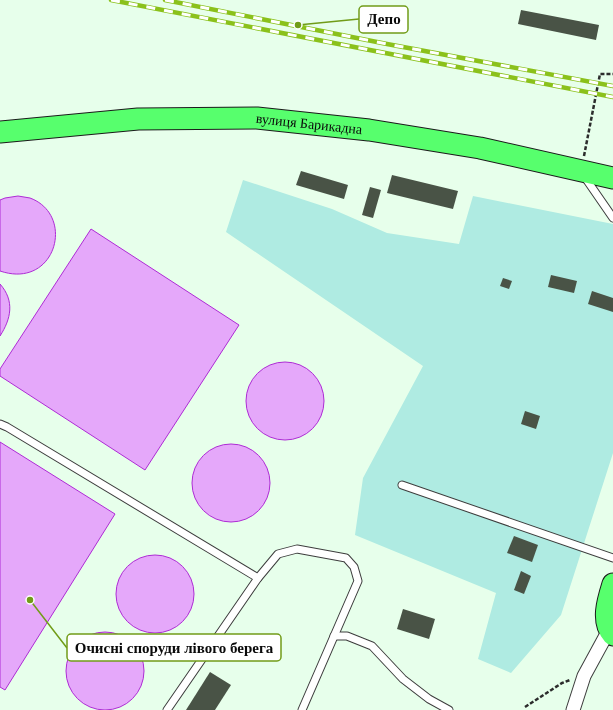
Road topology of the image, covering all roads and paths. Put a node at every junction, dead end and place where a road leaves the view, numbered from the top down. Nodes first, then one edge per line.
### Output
1 (613, 74) edge
2 (0, 132) edge
3 (581, 171) junction
4 (613, 178) edge
5 (613, 218) edge
6 (0, 424) edge
7 (402, 484) dead end
8 (613, 558) edge
9 (258, 578) junction
10 (613, 584) edge
11 (611, 633) edge
12 (334, 636) junction
13 (584, 676) junction
14 (526, 707) dead end
15 (168, 710) edge
16 (302, 710) edge
17 (449, 710) edge
18 (573, 710) edge

1 - 3 path
2 - 3 main road, вулиця Барикадна
3 - 4 main road, вулиця Барикадна
3 - 5 lane
6 - 9 lane
7 - 8 lane
9 - 12 lane
9 - 15 lane
10 - 11 main road
11 - 13 street
12 - 16 lane
12 - 17 lane
13 - 14 path
13 - 18 street

